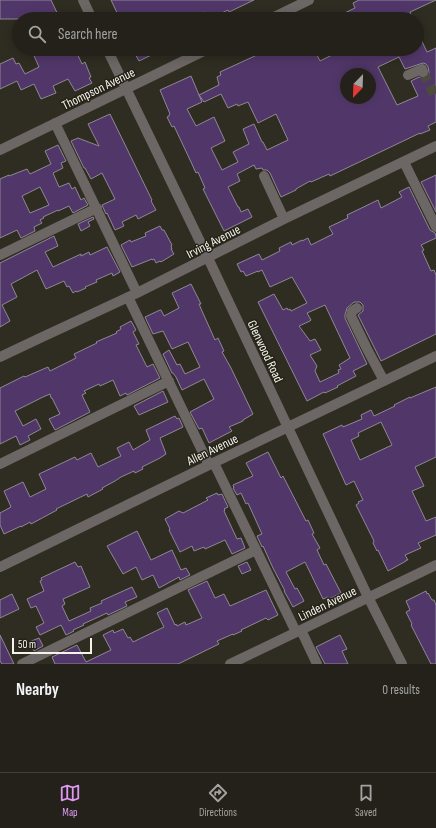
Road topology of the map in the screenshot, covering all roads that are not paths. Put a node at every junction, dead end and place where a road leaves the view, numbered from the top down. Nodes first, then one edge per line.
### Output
1 (83, 0) edge
2 (310, 0) edge
3 (89, 12) edge
4 (285, 12) edge
5 (110, 56) edge
6 (193, 56) edge
7 (423, 72) dead end
8 (408, 75) dead end
9 (126, 88) junction
10 (55, 123) junction
11 (436, 146) edge
12 (0, 150) edge
13 (404, 162) junction
14 (264, 176) dead end
15 (97, 208) junction
16 (284, 219) junction
17 (436, 227) edge
18 (0, 255) edge
19 (208, 258) junction
20 (133, 295) junction
21 (357, 308) dead end
22 (436, 356) edge
23 (0, 357) edge
24 (169, 381) junction
25 (384, 381) junction
26 (288, 427) junction
27 (0, 464) edge
28 (212, 464) junction
29 (256, 550) junction
30 (436, 565) edge
31 (0, 567) edge
32 (368, 597) junction
33 (299, 631) junction
34 (22, 664) edge
35 (230, 664) edge
36 (317, 664) edge
37 (402, 664) edge

1 - 3 street
2 - 4 street
5 - 9 street, Glenwood Road
6 - 9 street, Thompson Avenue
7 - 8 street
9 - 10 street, Thompson Avenue
9 - 19 street, Glenwood Road
10 - 12 street, Thompson Avenue
10 - 15 street
11 - 13 street, Irving Avenue
13 - 16 street, Irving Avenue
13 - 17 street
14 - 16 street
15 - 18 street
15 - 20 street
16 - 19 street, Irving Avenue
19 - 20 street, Irving Avenue
19 - 26 street, Glenwood Road
20 - 23 street, Irving Avenue
20 - 24 street
21 - 25 street
22 - 25 street, Allen Avenue
24 - 27 street
24 - 28 street
25 - 26 street, Allen Avenue
26 - 28 street, Allen Avenue
26 - 32 street, Glenwood Road
28 - 29 street
28 - 31 street, Allen Avenue
29 - 33 street
29 - 34 street
30 - 32 street, Linden Avenue
32 - 33 street, Linden Avenue
32 - 37 street, Glenwood Road
33 - 35 street, Linden Avenue
33 - 36 street

